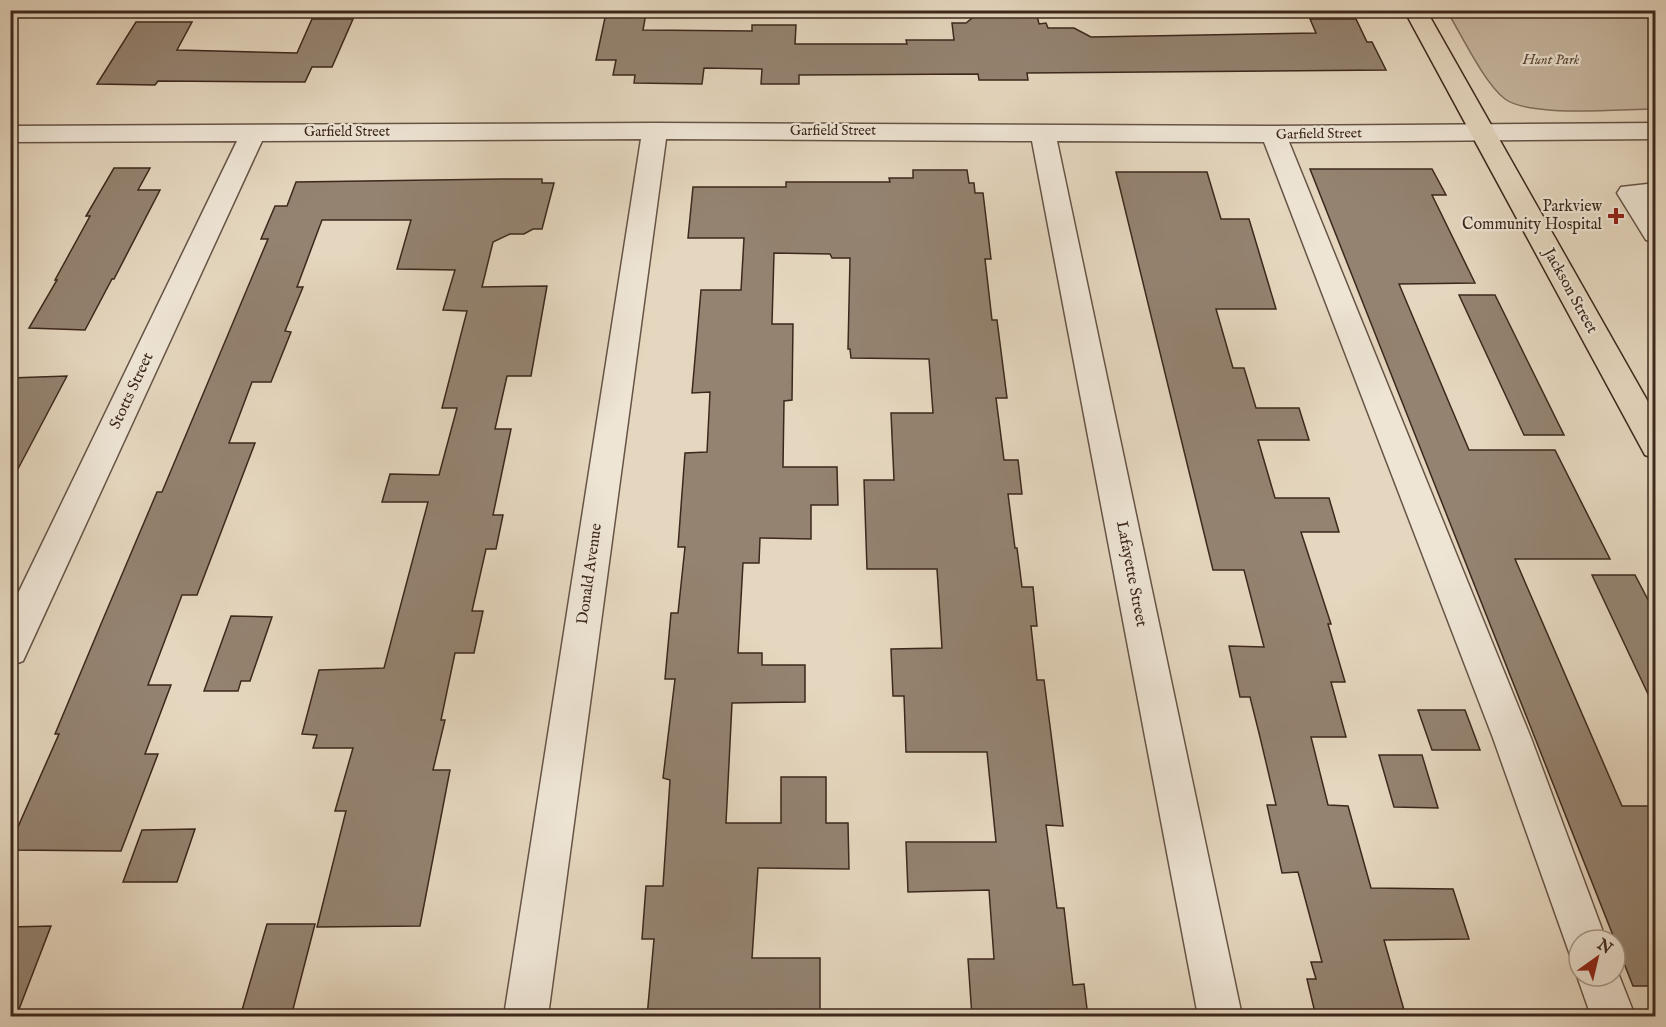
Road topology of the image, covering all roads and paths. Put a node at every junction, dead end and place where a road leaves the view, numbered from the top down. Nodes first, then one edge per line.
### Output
1 (1414, 10) edge
2 (655, 131) junction
3 (1656, 131) edge
4 (1043, 132) junction
5 (1482, 132) junction
6 (253, 133) junction
7 (10, 134) edge
8 (1273, 134) junction
9 (1656, 192) edge
10 (1656, 233) edge
11 (1656, 447) edge
12 (10, 649) edge
13 (1581, 928) edge
14 (1602, 988) edge
15 (526, 1017) edge
16 (1220, 1017) edge
17 (1613, 1017) edge

1 - 5 main road, Jackson Street
2 - 4 street, Garfield Street
2 - 6 street, Garfield Street
2 - 15 street, Donald Avenue
3 - 5 street, Garfield Street
4 - 8 street, Garfield Street
4 - 16 street, Lafayette Street
5 - 8 street, Garfield Street
5 - 11 main road, Jackson Street
6 - 7 street, Garfield Street
6 - 12 street, Stotts Street
8 - 13 street
9 - 10 street
14 - 17 street

